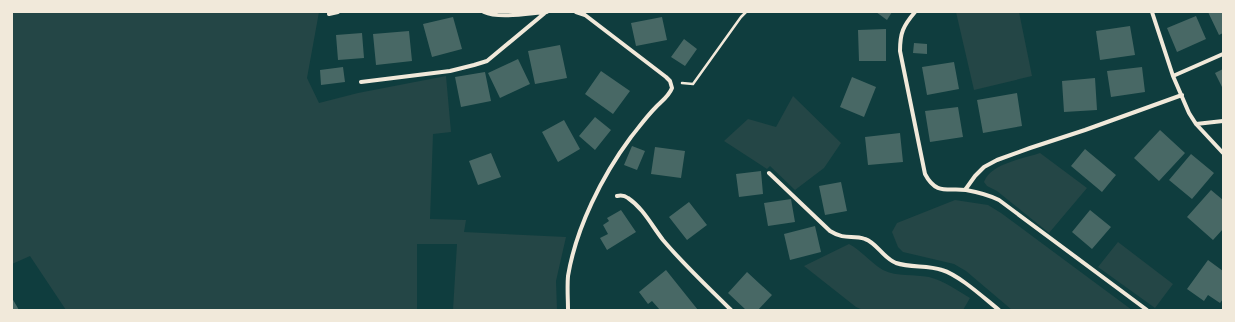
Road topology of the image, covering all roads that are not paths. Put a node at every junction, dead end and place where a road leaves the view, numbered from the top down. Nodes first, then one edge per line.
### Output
1 (338, 12) edge
2 (484, 12) edge
3 (548, 12) edge
4 (576, 12) edge
5 (915, 12) edge
6 (1152, 12) edge
7 (329, 14) dead end
8 (1223, 54) edge
9 (1174, 76) junction
10 (362, 82) dead end
11 (1182, 95) junction
12 (1223, 121) edge
13 (1196, 124) junction
14 (1223, 153) edge
15 (769, 173) dead end
16 (965, 190) junction
17 (617, 196) dead end
18 (568, 310) edge
19 (731, 310) edge
20 (999, 310) edge
21 (1147, 310) edge

1 - 7 street
2 - 3 street
3 - 10 street
4 - 18 street
5 - 16 street
6 - 9 street
8 - 9 street
9 - 11 street
11 - 13 street
11 - 16 street
12 - 13 street
13 - 14 street
15 - 20 street
16 - 21 street
17 - 19 street

